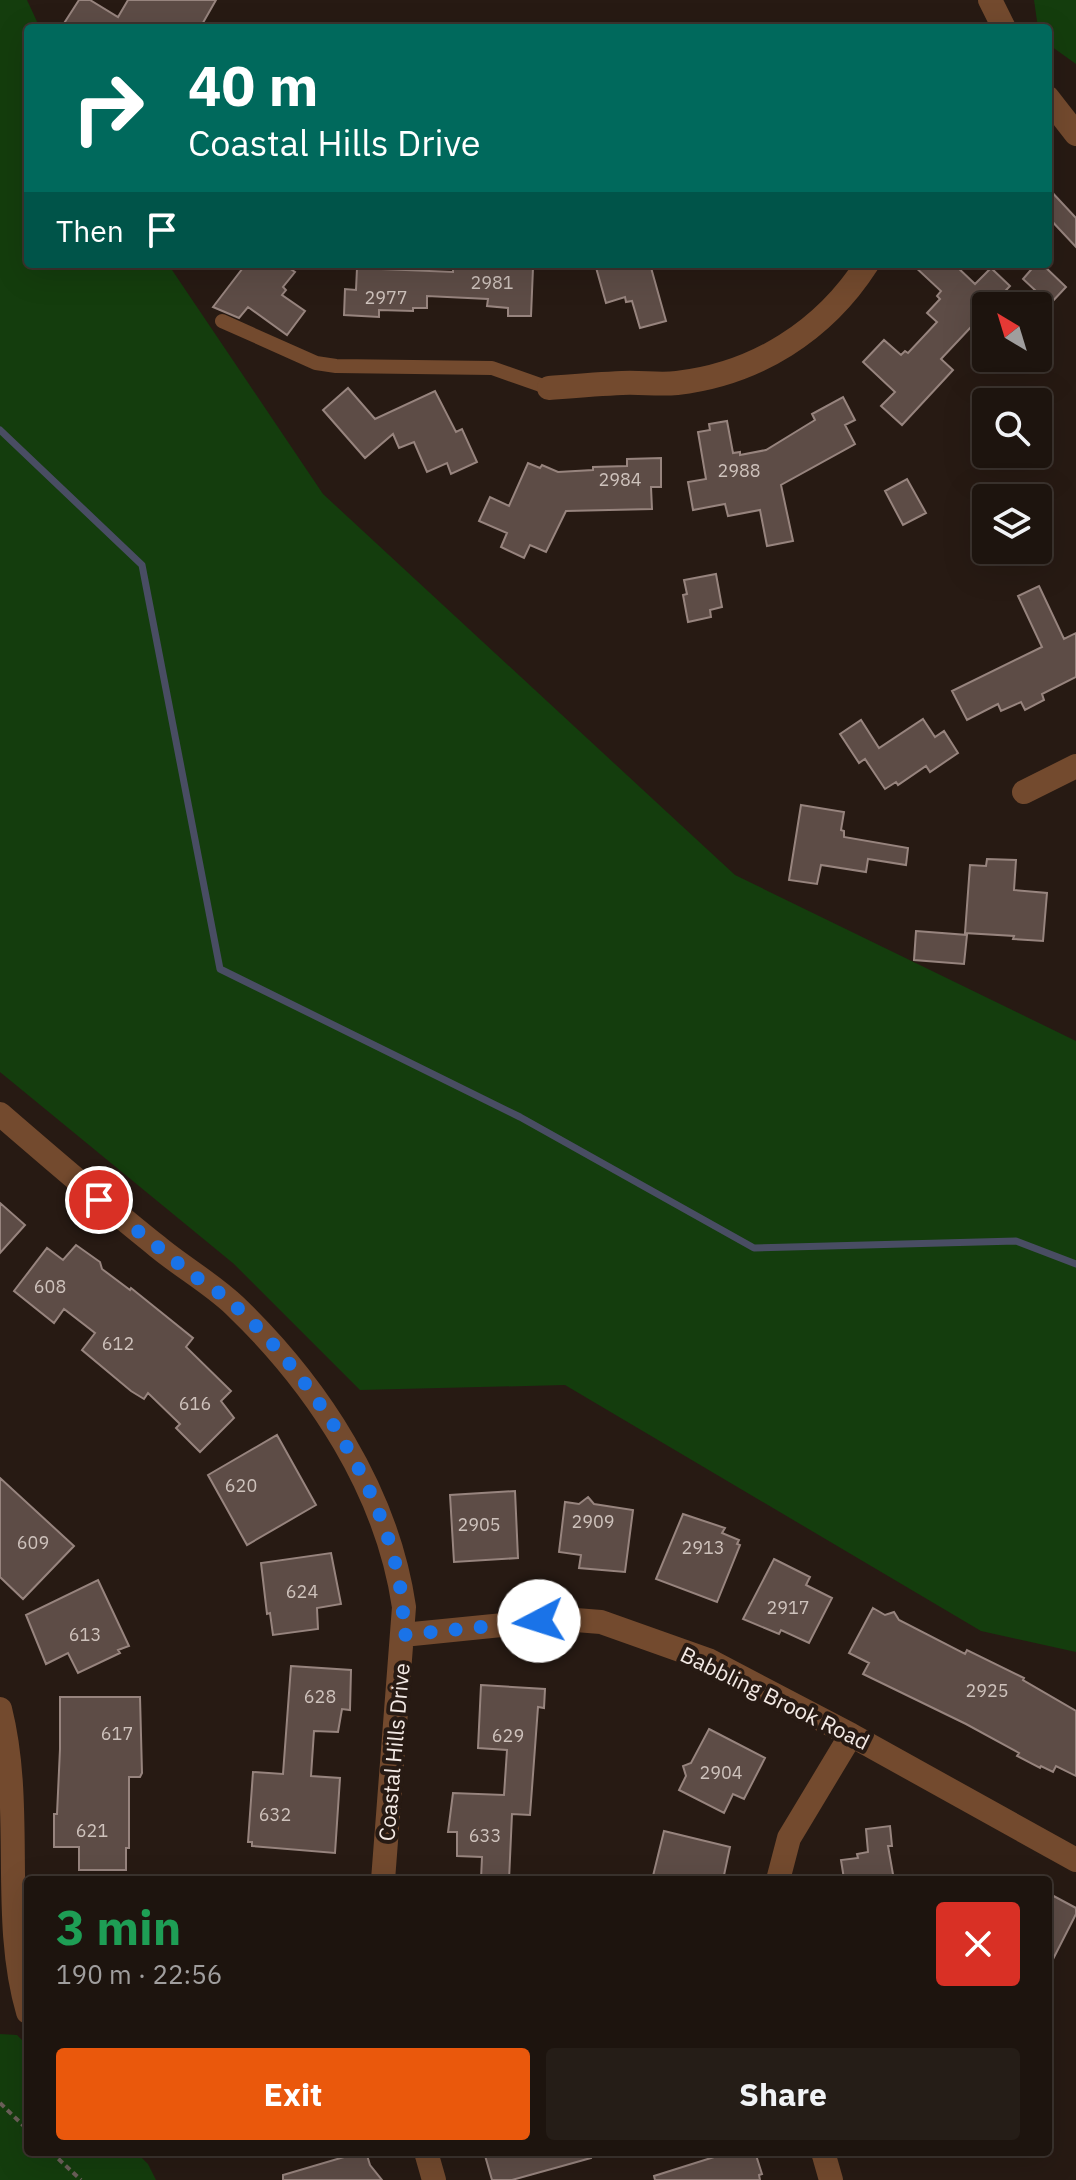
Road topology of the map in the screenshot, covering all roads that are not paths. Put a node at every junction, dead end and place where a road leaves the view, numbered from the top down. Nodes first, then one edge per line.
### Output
1 (990, 0) edge
2 (1002, 24) edge
3 (1052, 103) edge
4 (1076, 134) edge
5 (864, 268) edge
6 (222, 321) dead end
7 (549, 388) joint
8 (1076, 766) edge
9 (1024, 792) dead end
10 (1, 1117) edge
11 (403, 1635) junction
12 (0, 1709) edge
13 (851, 1735) junction
14 (1076, 1860) edge
15 (383, 1876) edge
16 (779, 1876) edge
17 (24, 2001) edge
18 (427, 2156) edge
19 (824, 2156) edge
20 (434, 2180) edge
21 (831, 2180) edge

1 - 2 street
3 - 4 street
5 - 7 street
6 - 7 lane
8 - 9 street
10 - 11 street, Coastal Hills Drive
11 - 13 street, Babbling Brook Road
11 - 15 street, Coastal Hills Drive
12 - 17 street
13 - 14 street, Babbling Brook Road
13 - 16 street
18 - 20 street
19 - 21 street

